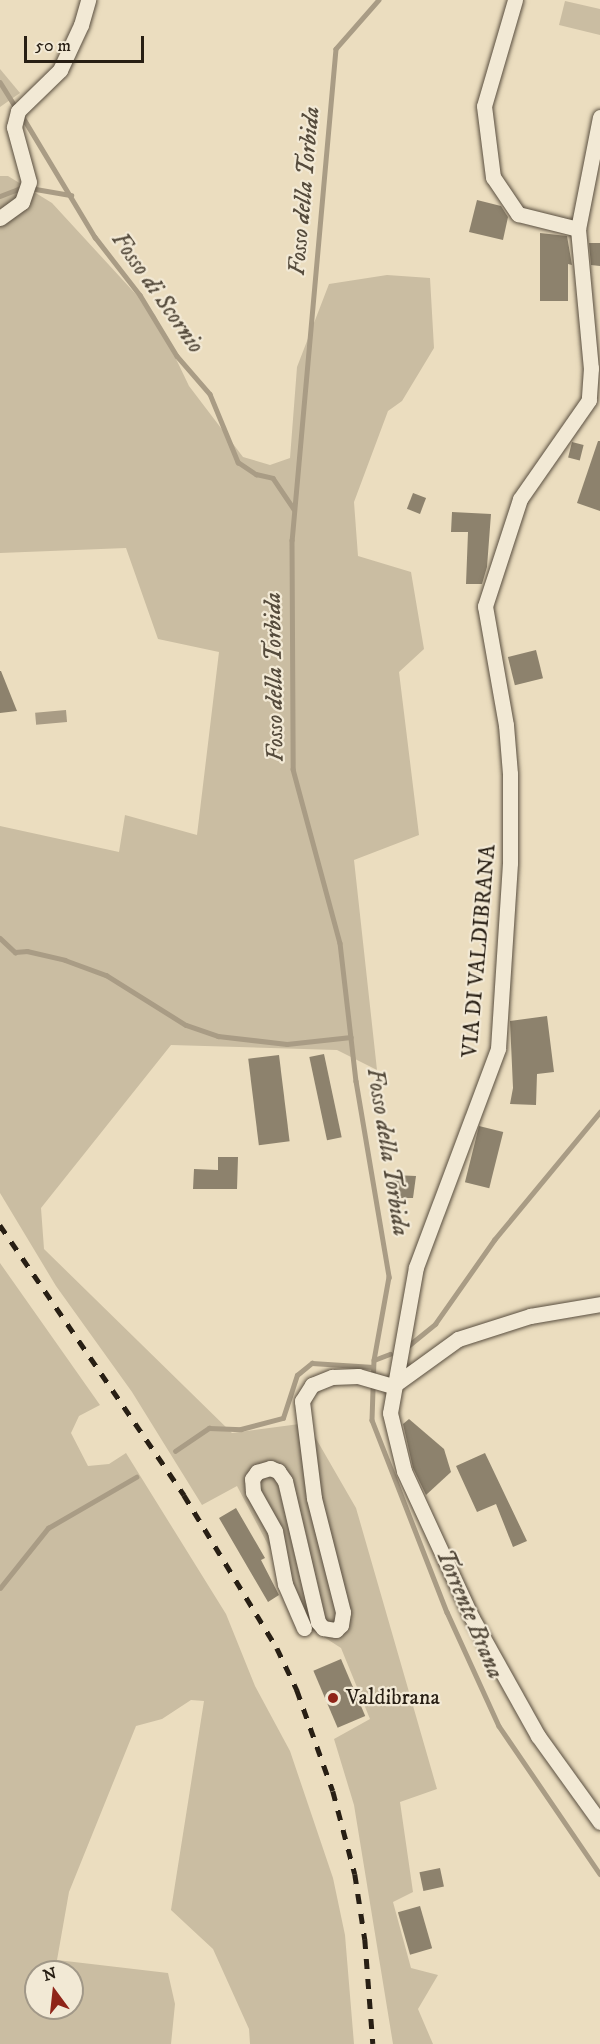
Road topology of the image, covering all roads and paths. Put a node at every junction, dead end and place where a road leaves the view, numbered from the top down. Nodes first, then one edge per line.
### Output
1 (88, 0) edge
2 (515, 0) edge
3 (600, 117) edge
4 (0, 218) edge
5 (578, 229) junction
6 (600, 1304) edge
7 (393, 1386) junction
8 (304, 1628) dead end
9 (600, 1822) edge

1 - 4 street
2 - 5 street
3 - 5 street, VIA DI VALDIBRANA
5 - 7 street, VIA DI VALDIBRANA
6 - 7 street
7 - 8 street
7 - 9 street, VIA DI VALDIBRANA

